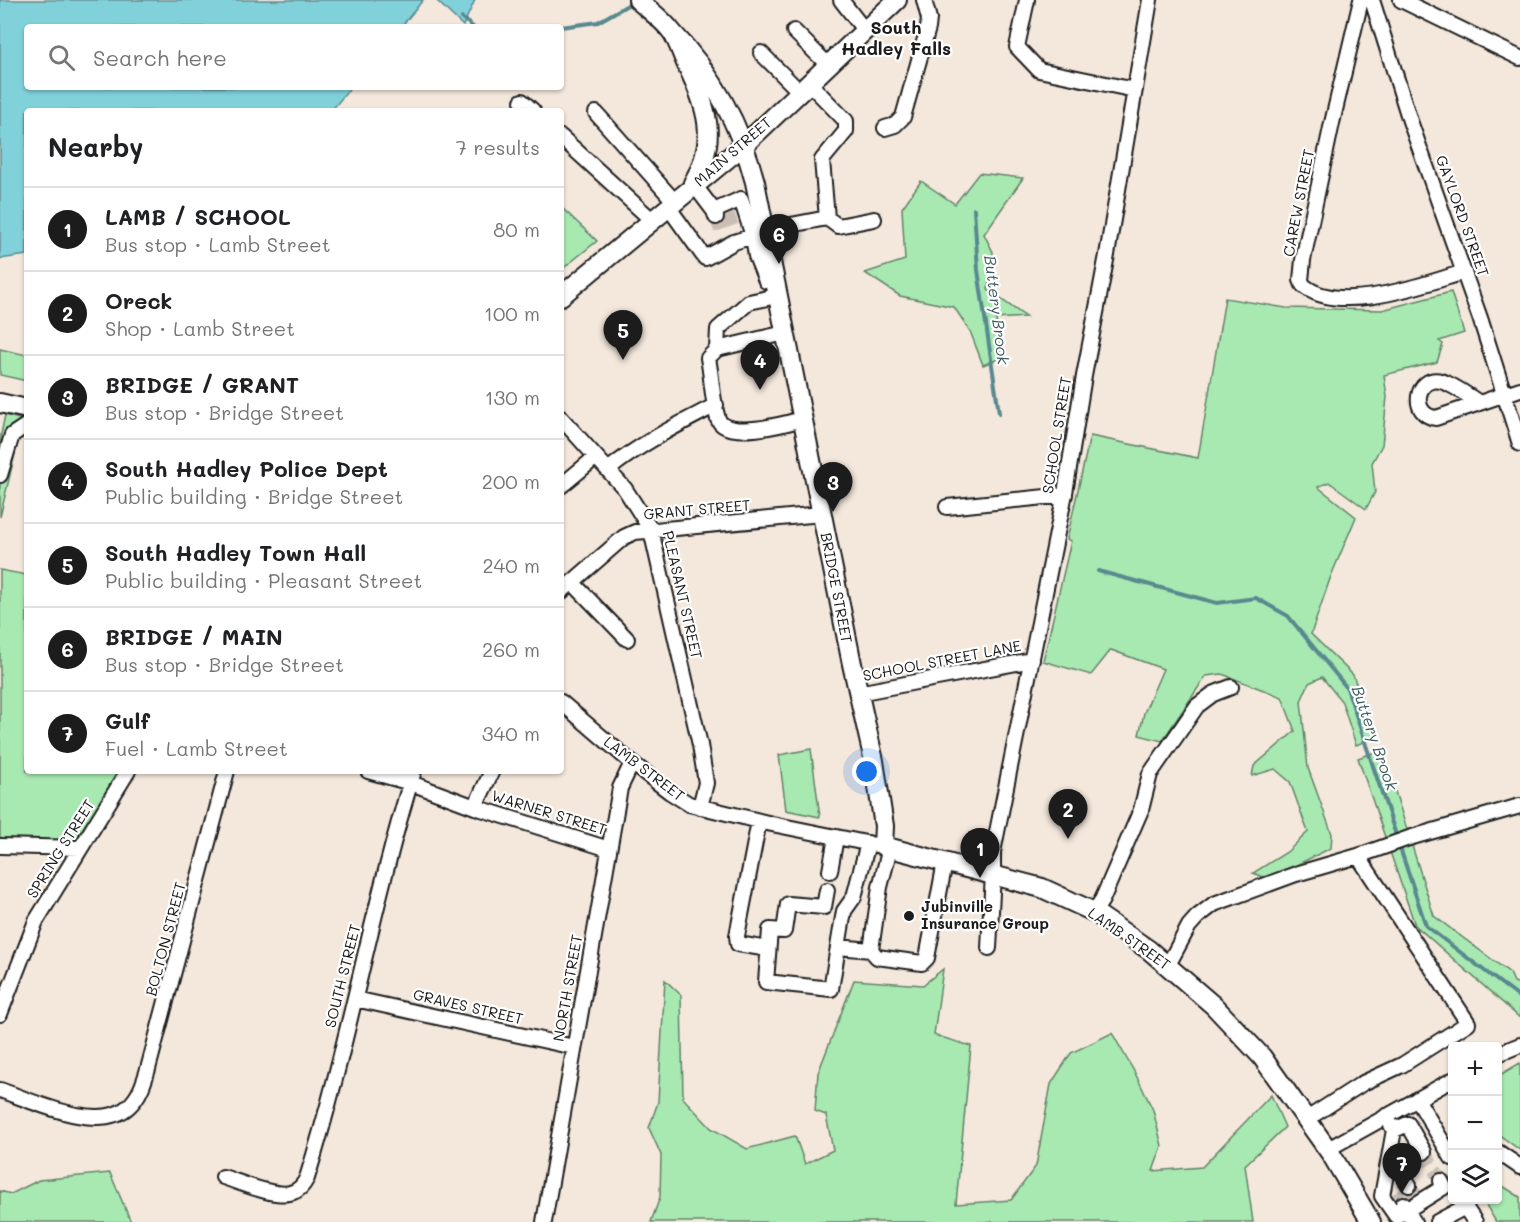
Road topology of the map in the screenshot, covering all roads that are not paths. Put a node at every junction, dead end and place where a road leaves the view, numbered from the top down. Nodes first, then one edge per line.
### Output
1 (638, 0) edge
2 (841, 0) edge
3 (897, 0) edge
4 (924, 0) edge
5 (1027, 0) edge
6 (1150, 0) edge
7 (1361, 0) edge
8 (1372, 0) edge
9 (1401, 0) edge
10 (794, 31) dead end
11 (866, 31) junction
12 (672, 32) junction
13 (761, 53) dead end
14 (1520, 58) edge
15 (829, 66) junction
16 (806, 88) junction
17 (1135, 90) junction
18 (522, 101) dead end
19 (530, 108) edge
20 (596, 113) dead end
21 (885, 128) dead end
22 (564, 140) edge
23 (744, 145) junction
24 (682, 197) junction
25 (827, 218) junction
26 (874, 219) dead end
27 (653, 221) junction
28 (759, 233) junction
29 (1464, 272) junction
30 (776, 287) junction
31 (564, 294) edge
32 (785, 333) junction
33 (717, 349) junction
34 (1520, 388) edge
35 (1504, 395) junction
36 (1478, 402) dead end
37 (0, 403) edge
38 (716, 405) junction
39 (24, 408) edge
40 (802, 419) junction
41 (564, 421) edge
42 (24, 427) edge
43 (1520, 444) edge
44 (596, 457) junction
45 (608, 470) junction
46 (0, 475) edge
47 (564, 484) edge
48 (1065, 495) junction
49 (947, 507) dead end
50 (821, 514) junction
51 (651, 530) junction
52 (572, 582) junction
53 (564, 589) edge
54 (627, 639) dead end
55 (1032, 660) junction
56 (1231, 687) dead end
57 (858, 693) junction
58 (564, 705) edge
59 (632, 763) junction
60 (126, 774) edge
61 (226, 774) edge
62 (390, 774) edge
63 (491, 774) edge
64 (412, 777) edge
65 (1520, 806) edge
66 (475, 807) junction
67 (700, 807) junction
68 (759, 821) junction
69 (836, 837) junction
70 (0, 846) edge
71 (880, 846) junction
72 (80, 848) junction
73 (609, 849) junction
74 (1358, 855) junction
75 (945, 862) junction
76 (830, 871) dead end
77 (993, 874) junction
78 (827, 890) dead end
79 (824, 907) junction
80 (844, 911) junction
81 (1094, 912) junction
82 (838, 946) junction
83 (988, 948) dead end
84 (768, 949) junction
85 (871, 950) junction
86 (1168, 965) junction
87 (355, 999) junction
88 (0, 1014) edge
89 (1520, 1045) edge
90 (574, 1047) junction
91 (1502, 1052) edge
92 (1448, 1088) edge
93 (0, 1090) edge
94 (1417, 1099) junction
95 (1386, 1116) junction
96 (1307, 1119) junction
97 (1394, 1130) junction
98 (1328, 1149) junction
99 (1448, 1151) edge
100 (1424, 1152) tunnel mouth
101 (1390, 1154) junction
102 (1502, 1155) edge
103 (1520, 1167) edge
104 (1386, 1176) junction
105 (223, 1177) dead end
106 (1441, 1182) dead end
107 (1415, 1194) junction
108 (1405, 1207) edge
109 (1461, 1210) edge
110 (544, 1222) edge
111 (1371, 1222) edge
112 (1437, 1222) edge
113 (1475, 1222) edge

1 - 12 main road
2 - 11 street
3 - 11 main road, MAIN STREET
4 - 21 street
5 - 17 street
6 - 17 street, SCHOOL STREET
7 - 29 street, CAREW STREET
8 - 29 street, GAYLORD STREET
9 - 14 street
10 - 15 street
11 - 15 main road, MAIN STREET
12 - 23 main road, BRIDGE STREET
12 - 24 main road
13 - 16 street
15 - 16 main road, MAIN STREET
16 - 23 main road, MAIN STREET
16 - 25 street
17 - 48 street, SCHOOL STREET
18 - 19 street
20 - 24 street
22 - 27 street
23 - 24 main road, MAIN STREET
23 - 28 main road, BRIDGE STREET
24 - 27 main road, MAIN STREET
24 - 28 street
24 - 28 street
25 - 26 street
25 - 28 street
27 - 31 main road, MAIN STREET
28 - 30 main road, BRIDGE STREET
29 - 35 street, GAYLORD STREET
30 - 32 main road, BRIDGE STREET
30 - 33 street
32 - 33 street
32 - 40 main road, BRIDGE STREET
33 - 38 street
34 - 35 street
35 - 36 street
35 - 43 street, GAYLORD STREET
37 - 39 main road
38 - 40 street
38 - 45 street
40 - 50 main road, BRIDGE STREET
41 - 44 street, PLEASANT STREET
42 - 46 street
44 - 45 street, PLEASANT STREET
44 - 47 street
45 - 51 street, PLEASANT STREET
48 - 49 street
48 - 55 street, SCHOOL STREET
50 - 51 street, GRANT STREET
50 - 57 main road, BRIDGE STREET
51 - 52 street, GRANT STREET
51 - 67 street, PLEASANT STREET
52 - 53 street, GRANT STREET
52 - 54 street
55 - 57 street, SCHOOL STREET LANE
55 - 77 street, SCHOOL STREET
56 - 81 street
57 - 71 main road, BRIDGE STREET
58 - 59 street, LAMB STREET
59 - 67 street, LAMB STREET
59 - 73 street, NORTH STREET
60 - 72 street, SPRING STREET
61 - 93 street, BOLTON STREET
62 - 64 street, WARNER STREET
63 - 66 street
64 - 66 street, WARNER STREET
64 - 87 street, SOUTH STREET
65 - 74 street
66 - 73 street, WARNER STREET
67 - 68 street, LAMB STREET
68 - 69 street, LAMB STREET
68 - 84 street
69 - 71 street, LAMB STREET
69 - 76 street
70 - 72 street
71 - 75 main road, LAMB STREET
71 - 80 street
71 - 85 street
72 - 88 street, SPRING STREET
73 - 90 street, NORTH STREET
74 - 86 street
74 - 96 street
75 - 77 main road, LAMB STREET
75 - 85 street
77 - 81 main road, LAMB STREET
77 - 83 street, SCHOOL STREET
78 - 79 street
79 - 80 street
79 - 84 street
80 - 82 street
81 - 86 main road, LAMB STREET
82 - 84 street
82 - 85 street
86 - 96 main road, LAMB STREET
87 - 90 street, GRAVES STREET
87 - 105 street, SOUTH STREET
89 - 91 street
90 - 110 street, NORTH STREET
92 - 94 street
94 - 95 street
94 - 99 street
95 - 97 street
95 - 98 street
96 - 98 main road, LAMB STREET
97 - 100 street
97 - 101 street
98 - 111 main road, LAMB STREET
101 - 104 street
101 - 107 street
102 - 103 street
104 - 108 street
104 - 108 street
106 - 107 street
107 - 108 street
109 - 112 street
109 - 113 street

